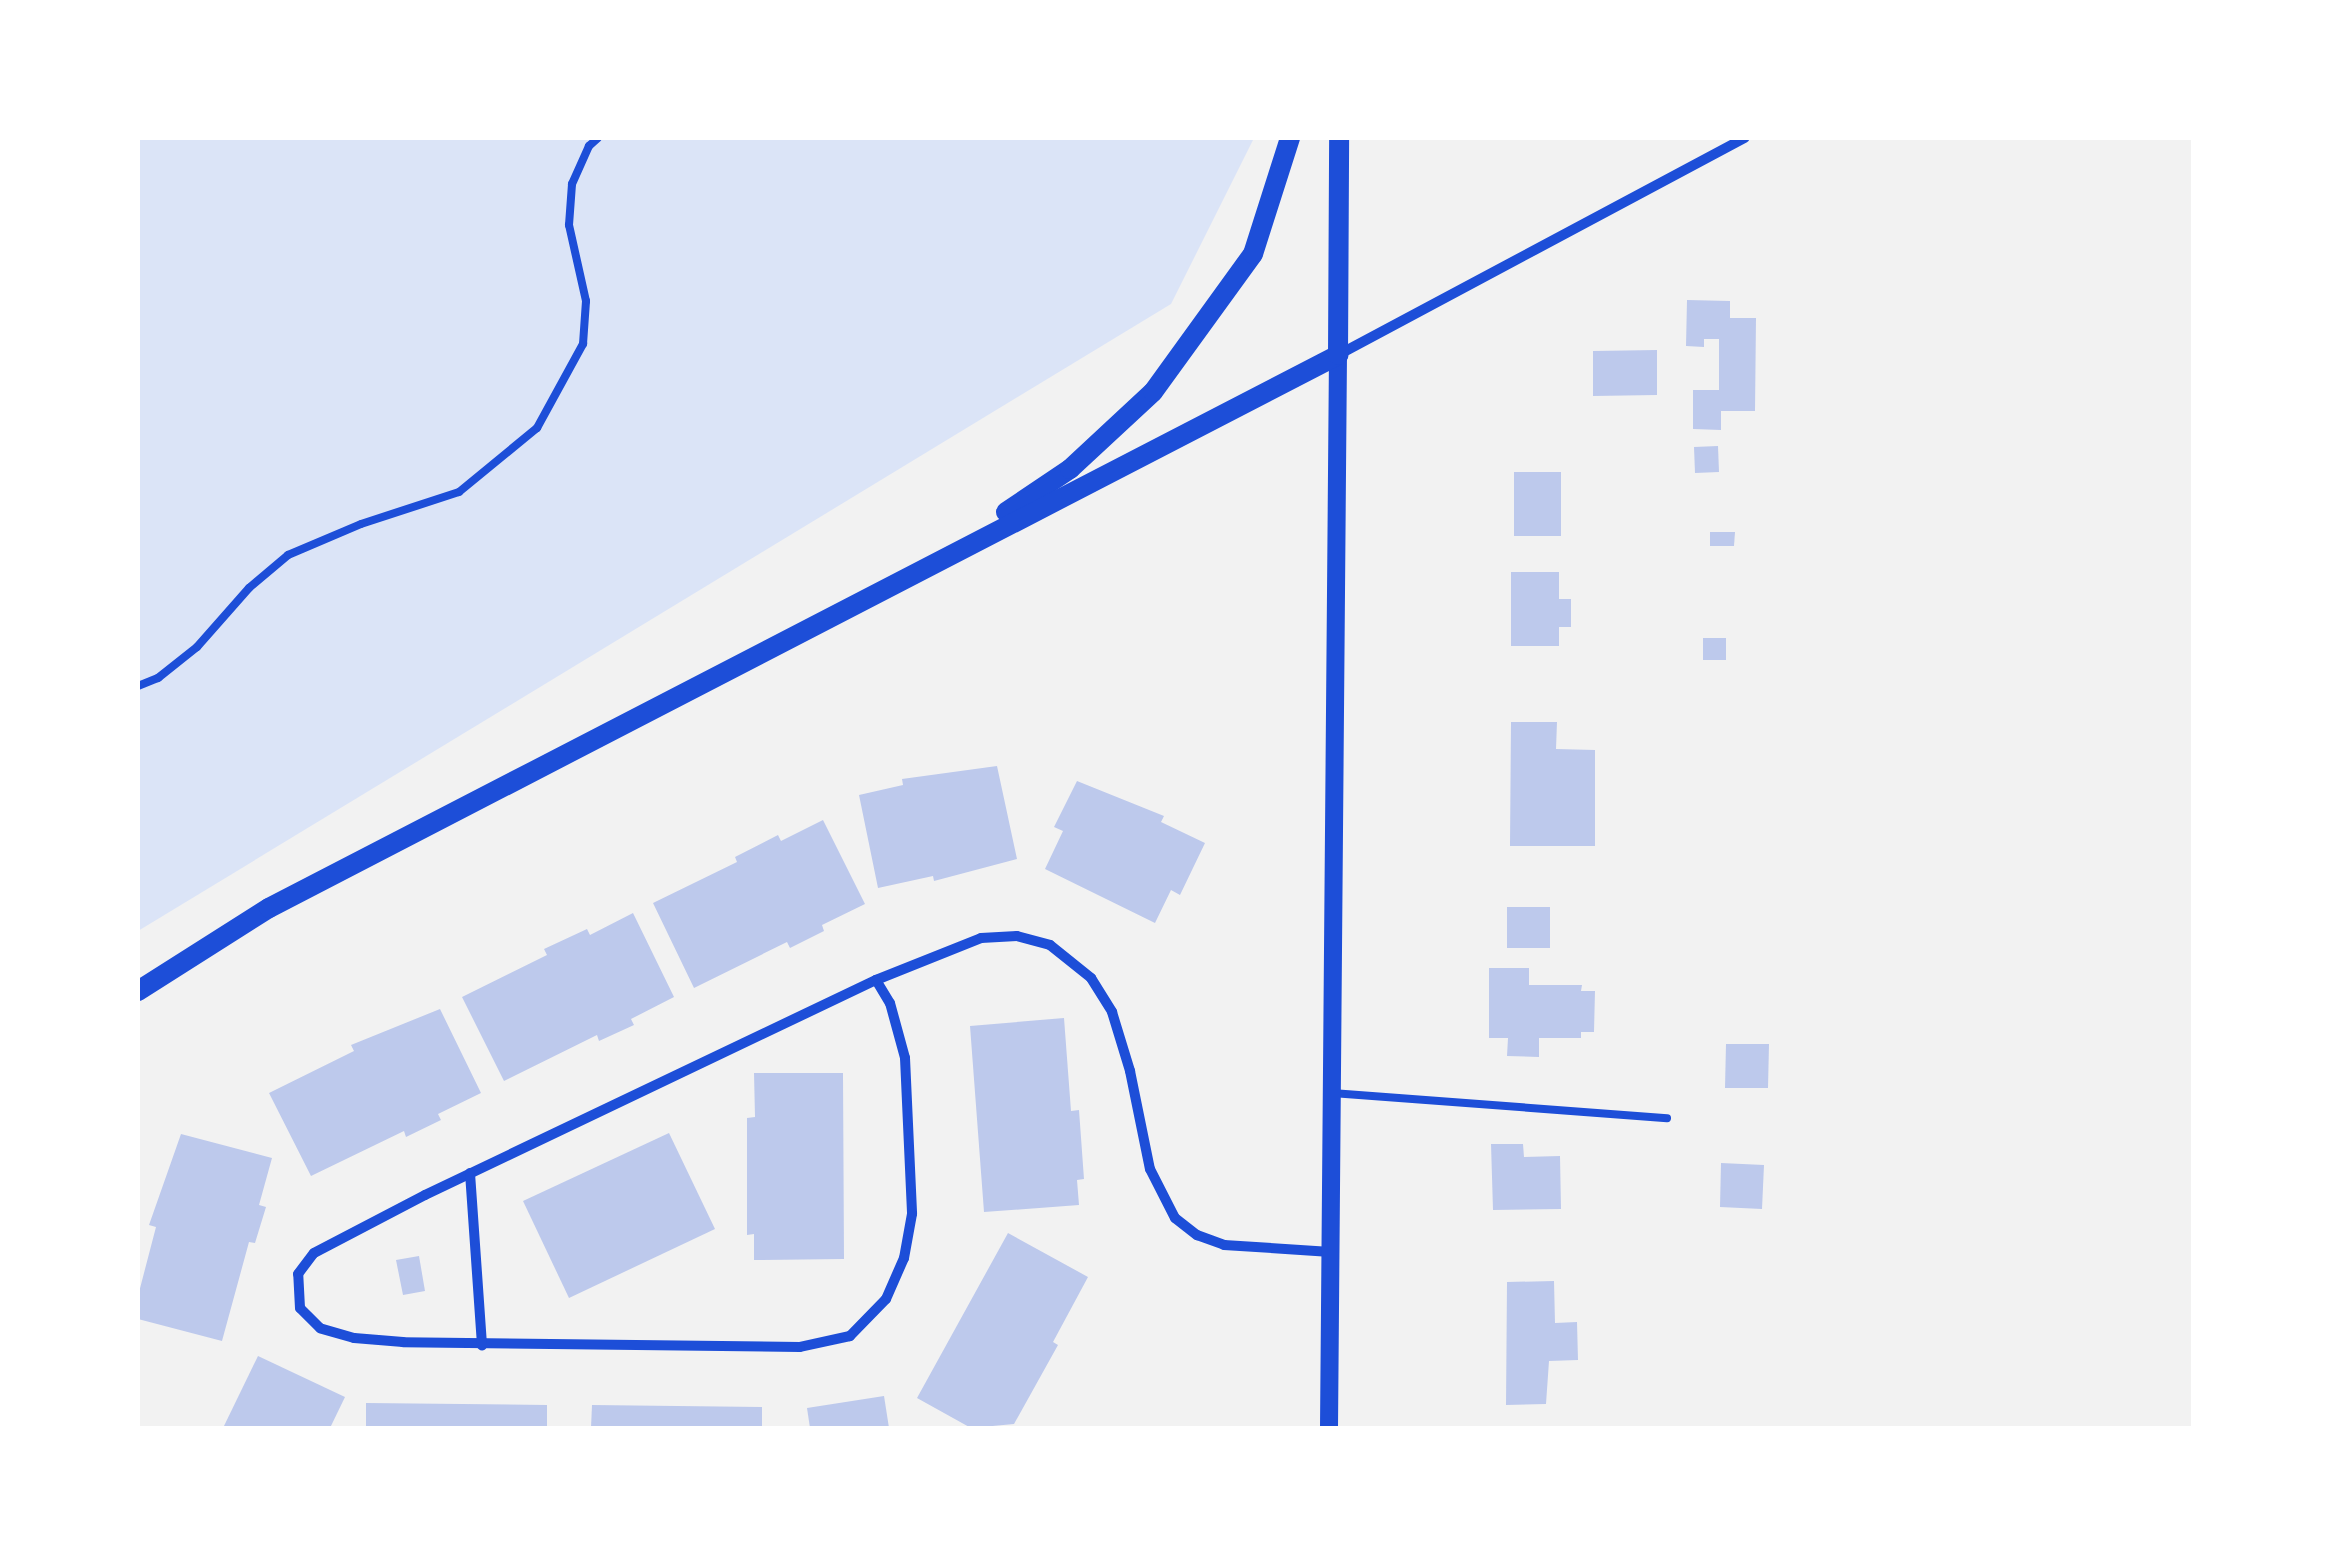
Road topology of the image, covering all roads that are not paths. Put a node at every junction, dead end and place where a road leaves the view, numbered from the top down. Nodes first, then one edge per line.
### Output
1 (598, 138) edge
2 (1290, 138) edge
3 (1339, 138) edge
4 (1745, 138) edge
5 (1338, 356) junction
6 (904, 577) junction
7 (138, 686) edge
8 (876, 980) junction
9 (138, 991) edge
10 (1332, 1093) junction
11 (1667, 1118) dead end
12 (470, 1173) junction
13 (1331, 1252) junction
14 (482, 1346) junction
15 (1329, 1428) edge

1 - 7 lane
2 - 6 main road
3 - 5 main road
4 - 5 street
5 - 6 main road
5 - 10 street
6 - 9 main road
8 - 12 street
8 - 13 street
8 - 14 street
10 - 11 lane
10 - 13 street
12 - 14 street
12 - 14 street
13 - 15 street

